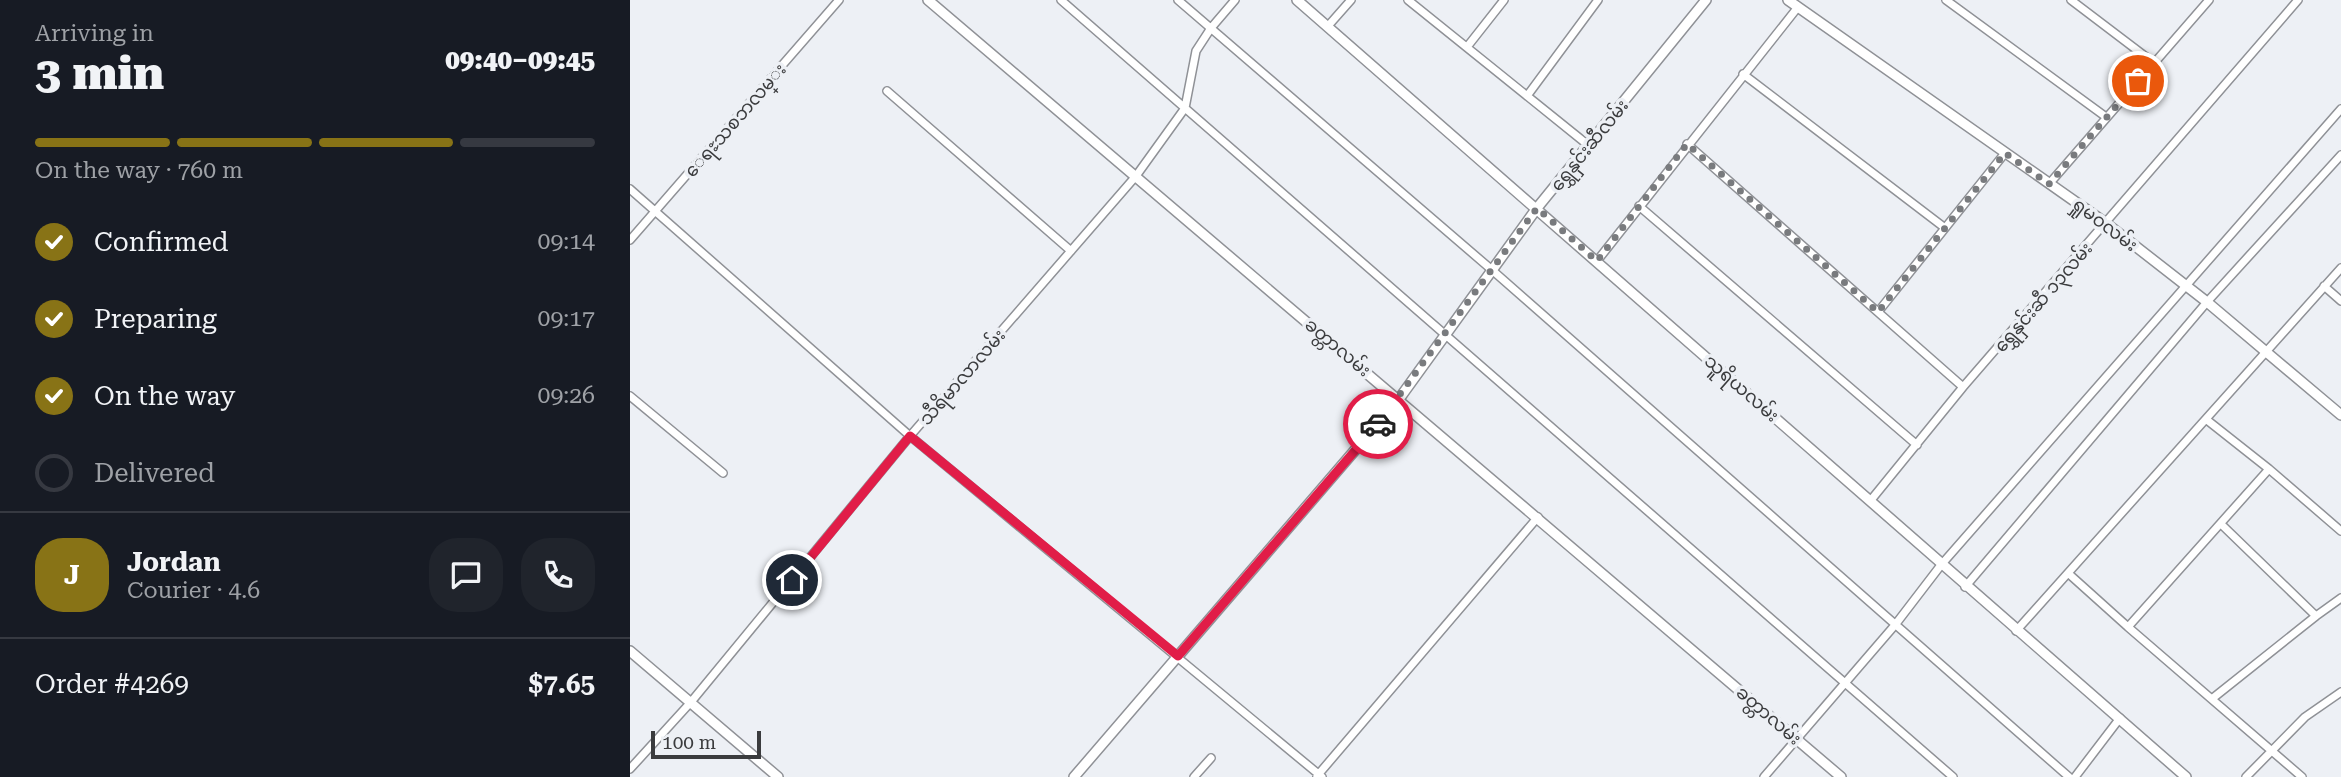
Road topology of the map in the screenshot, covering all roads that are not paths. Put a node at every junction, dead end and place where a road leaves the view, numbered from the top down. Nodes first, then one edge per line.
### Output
1 (839, 0) edge
2 (928, 0) edge
3 (1061, 0) edge
4 (1178, 0) edge
5 (1236, 0) edge
6 (1297, 0) edge
7 (1351, 0) edge
8 (1408, 0) edge
9 (1504, 0) edge
10 (1598, 0) edge
11 (1706, 0) edge
12 (1788, 0) edge
13 (1946, 0) edge
14 (2071, 0) edge
15 (2298, 0) edge
16 (2205, 1) edge
17 (1798, 6) junction
18 (1328, 26) junction
19 (1211, 28) junction
20 (1467, 47) junction
21 (2154, 63) junction
22 (1743, 74) junction
23 (887, 90) dead end
24 (1527, 96) junction
25 (1185, 108) junction
26 (2341, 109) edge
27 (2106, 117) junction
28 (1687, 144) junction
29 (1588, 145) junction
30 (2005, 153) junction
31 (2341, 155) edge
32 (1136, 176) junction
33 (2049, 184) junction
34 (630, 189) edge
35 (1639, 206) junction
36 (1537, 208) junction
37 (655, 211) junction
38 (2107, 224) junction
39 (1945, 228) junction
40 (630, 240) edge
41 (1071, 251) junction
42 (1597, 261) junction
43 (2341, 268) edge
44 (1492, 270) junction
45 (2325, 286) junction
46 (2187, 288) junction
47 (2341, 301) edge
48 (2207, 302) junction
49 (1878, 312) junction
50 (1445, 335) junction
51 (2267, 352) junction
52 (1963, 387) junction
53 (630, 396) edge
54 (1399, 399) junction
55 (2341, 415) edge
56 (2207, 420) junction
57 (910, 436) junction
58 (1917, 445) junction
59 (2269, 469) junction
60 (723, 473) dead end
61 (1871, 500) junction
62 (1538, 517) junction
63 (2222, 525) junction
64 (2341, 531) edge
65 (1941, 565) junction
66 (2069, 573) junction
67 (1965, 587) junction
68 (2341, 598) edge
69 (2316, 616) junction
70 (1895, 625) junction
71 (2128, 627) junction
72 (2016, 631) junction
73 (630, 651) edge
74 (1178, 656) junction
75 (1845, 683) junction
76 (2341, 691) edge
77 (2213, 698) junction
78 (691, 702) junction
79 (2120, 718) junction
80 (1797, 739) junction
81 (2271, 749) junction
82 (1211, 758) dead end
83 (630, 769) edge
84 (1319, 776) edge
85 (778, 777) edge
86 (1074, 777) edge
87 (1194, 777) edge
88 (1764, 777) edge
89 (1841, 777) edge
90 (1953, 777) edge
91 (2069, 777) edge
92 (2076, 777) edge
93 (2186, 777) edge
94 (2246, 777) edge
95 (2302, 777) edge

1 - 37 street, ေရႊသစၥာလမ္း
2 - 32 street, ခတ္တာလမ်း
3 - 25 street
4 - 19 street
5 - 19 street, သီရိမာလာလမ်း
6 - 18 street, သူရိယလမ်း
7 - 18 street
8 - 20 street
9 - 20 street
10 - 24 street
11 - 29 street, ရွှေနှင်းဆီလမ်း
12 - 17 street, ရှုမဝလမ်း
13 - 27 street
14 - 21 street
15 - 38 street, ရွှေနှင်းဆီ ၁၃လမ်း
16 - 21 street
17 - 22 street
17 - 30 street, ရှုမဝလမ်း
18 - 36 street, သူရိယလမ်း
19 - 25 street, သီရိမာလာလမ်း
19 - 44 street
20 - 24 street
21 - 27 street
22 - 28 street
22 - 39 street
23 - 41 street
24 - 29 street
25 - 32 street, သီရိမာလာလမ်း
25 - 50 street
26 - 46 street
27 - 33 street
28 - 35 street
28 - 49 street
29 - 36 street, ရွှေနှင်းဆီလမ်း
30 - 33 street, ရှုမဝလမ်း
30 - 39 street
31 - 48 street
32 - 41 street, သီရိမာလာလမ်း
32 - 54 street, ခတ္တာလမ်း
33 - 38 street, ရှုမဝလမ်း
34 - 37 street
35 - 42 street
35 - 58 street
36 - 42 street, သူရိယလမ်း
36 - 44 street, ရွှေနှင်းဆီလမ်း
37 - 40 street, ေရႊသစၥာလမ္း
37 - 57 street
38 - 46 street, ရှုမဝလမ်း
38 - 52 street, ရွှေနှင်းဆီ ၁၃လမ်း
39 - 49 street
41 - 57 street, သီရိမာလာလမ်း
42 - 61 street, သူရိယလမ်း
43 - 45 street
44 - 50 street, ရွှေနှင်းဆီလမ်း
44 - 70 street
45 - 47 street
45 - 51 street
46 - 48 street, ရှုမဝလမ်း
46 - 65 street
48 - 51 street, ရှုမဝလမ်း
48 - 67 street
49 - 52 street
50 - 54 street, ရွှေနှင်းဆီလမ်း
50 - 75 street
51 - 55 street, ရှုမဝလမ်း
51 - 56 street
52 - 58 street, ရွှေနှင်းဆီ ၁၃လမ်း
53 - 60 street
54 - 62 street, ခတ္တာလမ်း
54 - 74 street, ရွှေနှင်းဆီလမ်း
56 - 59 street
56 - 66 street
57 - 74 street
57 - 78 street, သီရိမာလာလမ်း
58 - 61 street, ရွှေနှင်းဆီ ၁၃လမ်း
59 - 63 street
59 - 64 street
61 - 65 street, သူရိယလမ်း
62 - 80 street, ခတ္တာလမ်း
62 - 84 street
63 - 69 street
63 - 71 street
65 - 67 street, သူရိယလမ်း
65 - 70 street
66 - 71 street
66 - 72 street
67 - 72 street, သူရိယလမ်း
68 - 69 street
69 - 77 street
70 - 75 street
70 - 91 street
71 - 77 street
72 - 79 street, သူရိယလမ်း
73 - 78 street
74 - 84 street
74 - 86 street, ရွှေနှင်းဆီလမ်း
75 - 80 street
75 - 90 street
76 - 81 street
77 - 81 street
78 - 83 street, သီရိမာလာလမ်း
78 - 85 street
79 - 92 street
79 - 93 street, သူရိယလမ်း
80 - 88 street
80 - 89 street, ခတ္တာလမ်း
81 - 94 street
81 - 95 street
82 - 87 street

